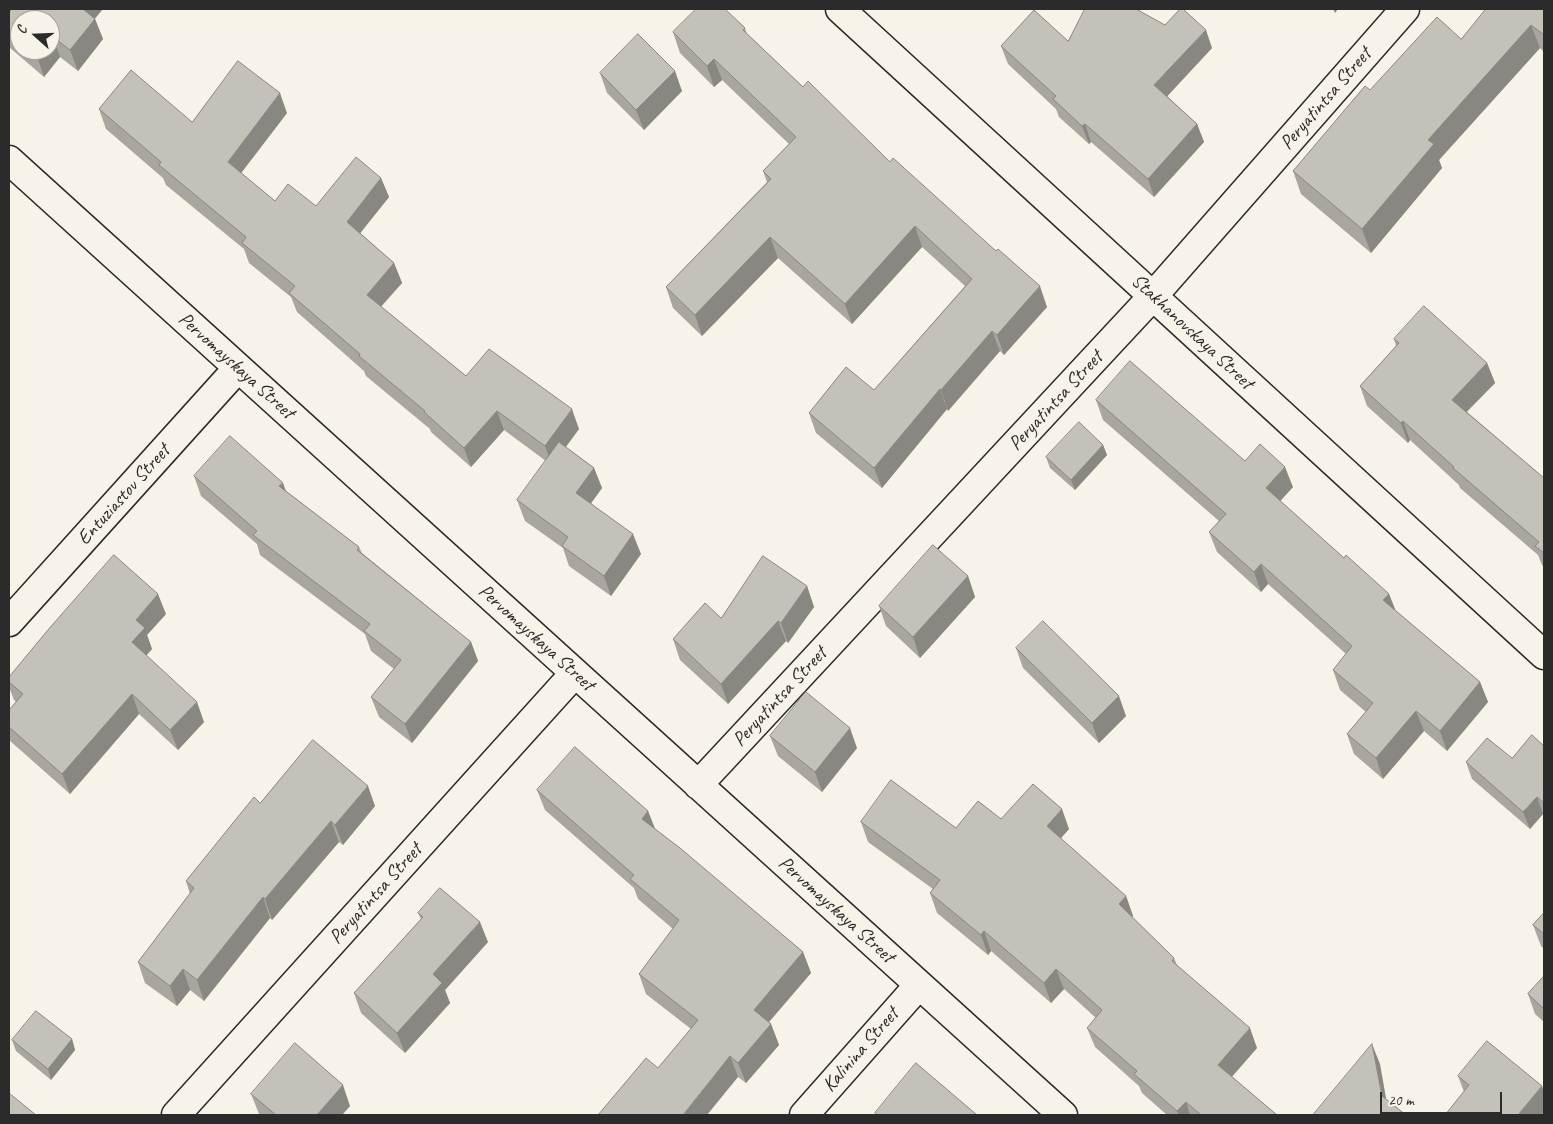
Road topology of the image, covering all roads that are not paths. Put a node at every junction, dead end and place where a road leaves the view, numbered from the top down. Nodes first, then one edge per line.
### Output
1 (840, 9) edge
2 (1405, 9) edge
3 (9, 160) edge
4 (1153, 296) junction
5 (238, 368) junction
6 (9, 622) edge
7 (1544, 655) edge
8 (575, 673) junction
9 (698, 785) junction
10 (919, 985) junction
11 (176, 1115) edge
12 (804, 1115) edge
13 (1063, 1115) edge

1 - 4 street, Stakhanovskaya Street
2 - 4 street, Peryatintsa Street
3 - 5 street, Pervomayskaya Street
4 - 7 street, Stakhanovskaya Street
4 - 9 street, Peryatintsa Street
5 - 6 street, Entuziastov Street
5 - 8 street, Pervomayskaya Street
8 - 9 street, Pervomayskaya Street
8 - 11 street, Peryatintsa Street
9 - 10 street, Pervomayskaya Street
10 - 12 street, Kalinina Street
10 - 13 street, Pervomayskaya Street

